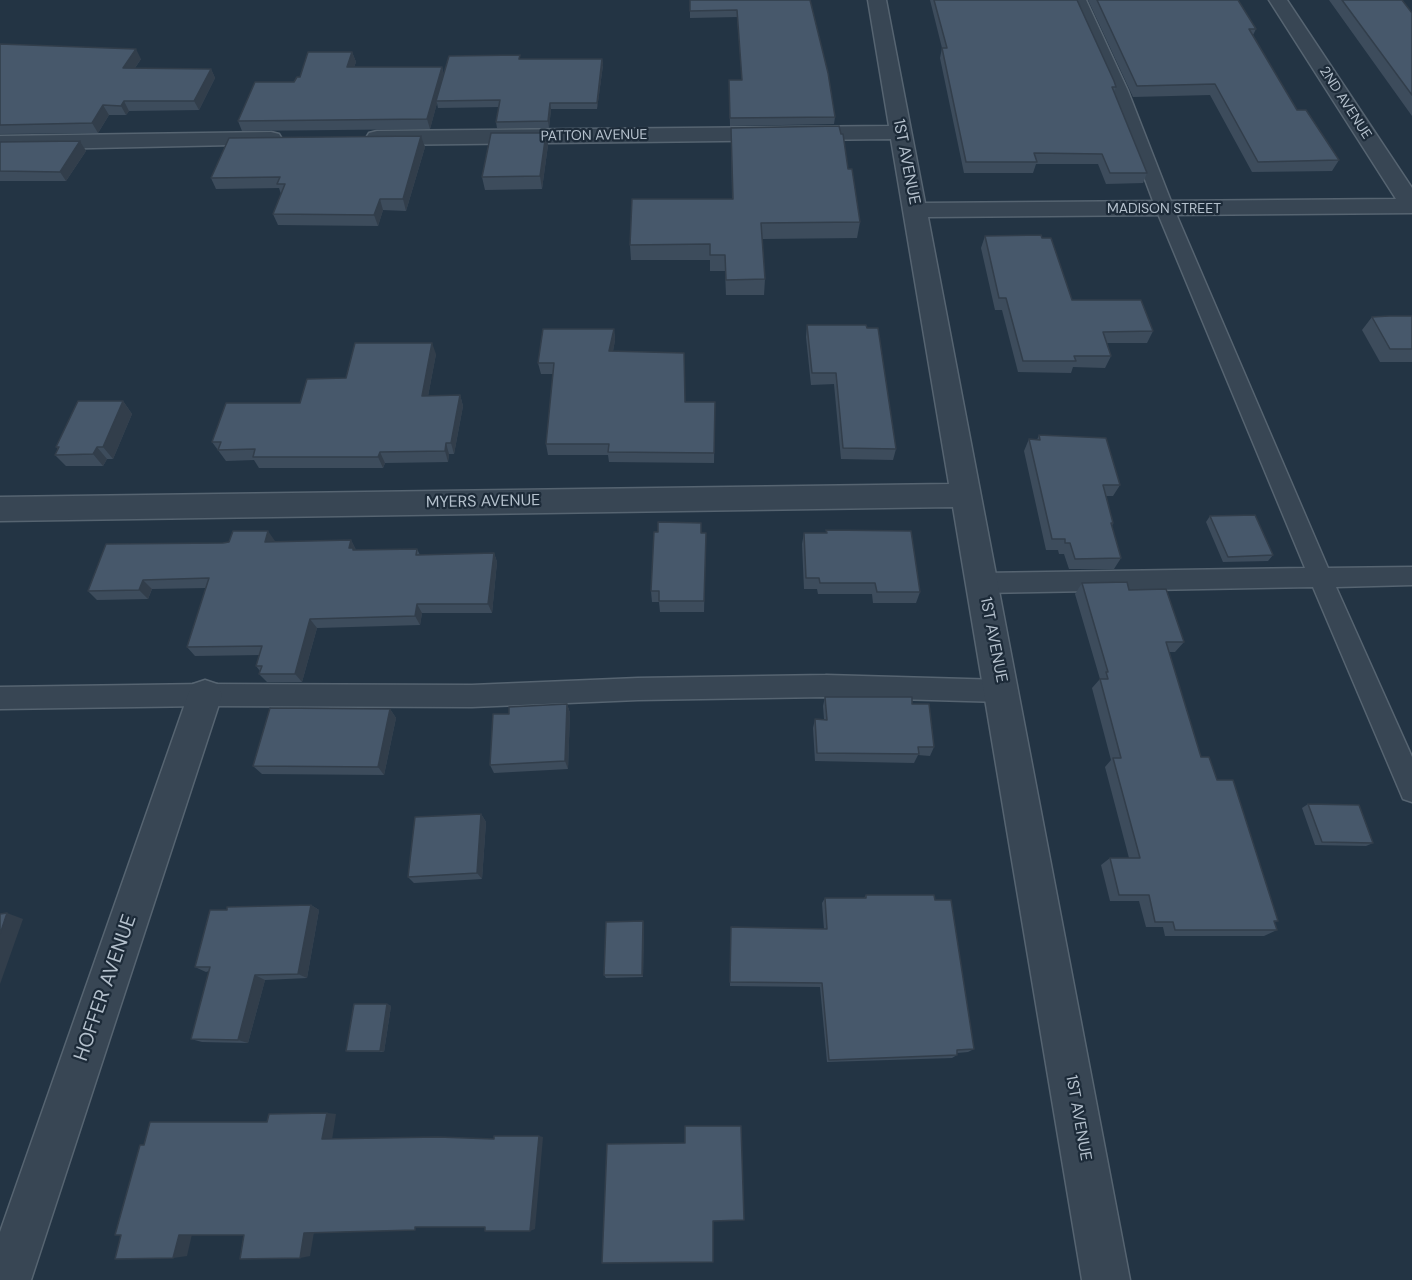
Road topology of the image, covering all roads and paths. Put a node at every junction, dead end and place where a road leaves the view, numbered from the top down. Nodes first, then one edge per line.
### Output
1 (877, 0) edge
2 (1079, 0) edge
3 (1278, 0) edge
4 (900, 132) junction
5 (356, 138) edge
6 (296, 139) edge
7 (0, 142) edge
8 (1412, 206) edge
9 (1165, 209) junction
10 (916, 210) junction
11 (965, 495) junction
12 (0, 509) edge
13 (1412, 576) edge
14 (1321, 578) junction
15 (982, 583) junction
16 (1002, 691) junction
17 (205, 695) junction
18 (0, 698) edge
19 (1412, 790) edge
20 (7, 1280) edge
21 (1106, 1280) edge

1 - 4 street, 1ST AVENUE
2 - 9 lane
3 - 8 street, 2ND AVENUE
4 - 5 street, PATTON AVENUE
4 - 10 street, 1ST AVENUE
6 - 7 street
8 - 9 street, MADISON STREET
9 - 10 street, MADISON STREET
9 - 14 lane
10 - 11 street, 1ST AVENUE
11 - 12 street, MYERS AVENUE
11 - 15 street, 1ST AVENUE
13 - 14 lane
14 - 15 lane
14 - 19 lane
15 - 16 street, 1ST AVENUE
16 - 17 lane
16 - 21 street, 1ST AVENUE
17 - 18 lane
17 - 20 street, HOFFER AVENUE

